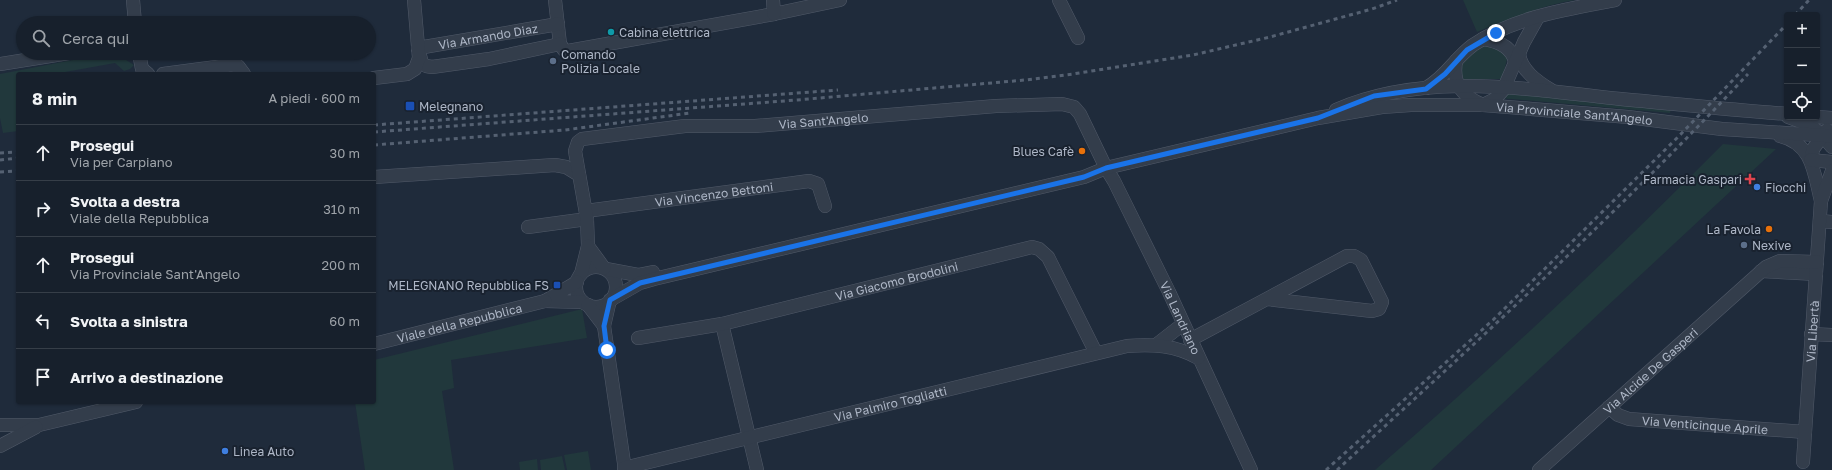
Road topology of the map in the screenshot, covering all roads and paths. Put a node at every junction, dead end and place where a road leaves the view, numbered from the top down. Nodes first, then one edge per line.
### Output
1 (133, 0) edge
2 (414, 0) edge
3 (555, 0) edge
4 (773, 0) edge
5 (840, 0) edge
6 (1059, 0) edge
7 (1615, 0) edge
8 (774, 14) junction
9 (134, 16) edge
10 (1538, 17) junction
11 (558, 24) junction
12 (1078, 38) dead end
13 (1483, 39) junction
14 (562, 47) junction
15 (418, 48) junction
16 (1517, 57) junction
17 (25, 60) edge
18 (141, 60) edge
19 (1456, 61) junction
20 (0, 64) edge
21 (145, 70) edge
22 (178, 72) edge
23 (242, 72) edge
24 (376, 78) edge
25 (1459, 86) junction
26 (1504, 87) junction
27 (1426, 89) junction
28 (1553, 91) junction
29 (1483, 105) junction
30 (1074, 107) joint
31 (1784, 115) edge
32 (1820, 116) edge
33 (1318, 118) junction
34 (1832, 118) edge
35 (1798, 120) edge
36 (1762, 132) junction
37 (1829, 132) edge
38 (1832, 147) edge
39 (1811, 160) junction
40 (1832, 162) edge
41 (1106, 168) junction
42 (578, 171) junction
43 (1832, 171) edge
44 (376, 177) edge
45 (1821, 201) junction
46 (825, 206) dead end
47 (586, 215) junction
48 (1826, 222) edge
49 (528, 226) dead end
50 (588, 246) junction
51 (1816, 268) junction
52 (605, 269) junction
53 (579, 278) junction
54 (1267, 299) junction
55 (611, 300) junction
56 (545, 301) junction
57 (586, 303) junction
58 (722, 324) junction
59 (1183, 324) junction
60 (604, 326) junction
61 (1811, 334) junction
62 (1832, 335) edge
63 (638, 338) dead end
64 (1190, 340) junction
65 (376, 343) edge
66 (1156, 345) junction
67 (1096, 353) junction
68 (1198, 358) junction
69 (128, 404) edge
70 (1609, 407) junction
71 (0, 425) edge
72 (39, 425) junction
73 (0, 432) edge
74 (1805, 432) junction
75 (749, 437) junction
76 (0, 445) edge
77 (1803, 462) dead end
78 (625, 469) edge
79 (757, 470) edge
80 (1251, 470) edge
81 (1539, 470) edge

1 - 9 street
2 - 15 street
3 - 11 street
4 - 8 street
5 - 8 street, Via Armando Diaz
6 - 12 street
7 - 10 street
8 - 14 street, Via Armando Diaz
10 - 13 street
10 - 16 street
11 - 14 street
11 - 15 street, Via Armando Diaz
13 - 16 street
13 - 19 street
14 - 15 street, Via Armando Diaz
15 - 24 street
16 - 26 street
16 - 28 street
17 - 20 street
18 - 21 street
19 - 25 street
19 - 27 street
22 - 23 street
25 - 26 street, Via Provinciale Sant'Angelo
25 - 27 street, Via Provinciale Sant'Angelo
25 - 29 street
26 - 28 street, Via Provinciale Sant'Angelo
26 - 29 street
27 - 33 street, Via Provinciale Sant'Angelo
28 - 31 street, Via Provinciale Sant'Angelo
29 - 33 street, Via Provinciale Sant'Angelo
29 - 36 street, Via Provinciale Sant'Angelo
30 - 41 street, Via Landriano
30 - 42 street, Via Sant'Angelo
32 - 34 street
33 - 41 street, Via Provinciale Sant'Angelo
35 - 37 street
36 - 37 street, Via Provinciale Sant'Angelo
36 - 39 street, Via Libertà
37 - 38 street
37 - 39 street
39 - 40 street
39 - 45 street, Via Libertà
41 - 52 street, Viale della Repubblica
41 - 55 street, Viale della Repubblica
41 - 59 street, Via Landriano
42 - 44 street
42 - 47 street
43 - 45 street, Via Libertà
45 - 48 street, Via Libertà
46 - 47 street, Via Vincenzo Bettoni
47 - 49 street
47 - 50 street
48 - 51 street, Via Libertà
50 - 52 street
50 - 53 street
51 - 61 street, Via Libertà
51 - 70 street, Via Alcide De Gasperi
52 - 53 street, Viale della Repubblica
52 - 55 street
53 - 56 street, Viale della Repubblica
53 - 57 street
54 - 54 street
54 - 64 street
55 - 57 street, Viale della Repubblica
55 - 60 street
56 - 57 street, Viale della Repubblica
56 - 65 street, Viale della Repubblica
57 - 60 street
58 - 63 street, Via Giacomo Brodolini
58 - 67 street, Via Giacomo Brodolini
58 - 75 street
59 - 64 street, Via Landriano
59 - 66 street
60 - 78 street
61 - 62 street
61 - 74 street, Via Libertà
64 - 68 street, Via Landriano
66 - 67 street, Via Palmiro Togliatti
66 - 68 street, Via Palmiro Togliatti
67 - 75 street, Via Palmiro Togliatti
68 - 80 street, Via Landriano
69 - 72 street
70 - 74 street, Via Venticinque Aprile
70 - 81 street, Via Alcide De Gasperi
71 - 72 street
72 - 76 street
73 - 76 street
74 - 77 street, Via Libertà
75 - 78 street, Via Palmiro Togliatti
75 - 79 street

